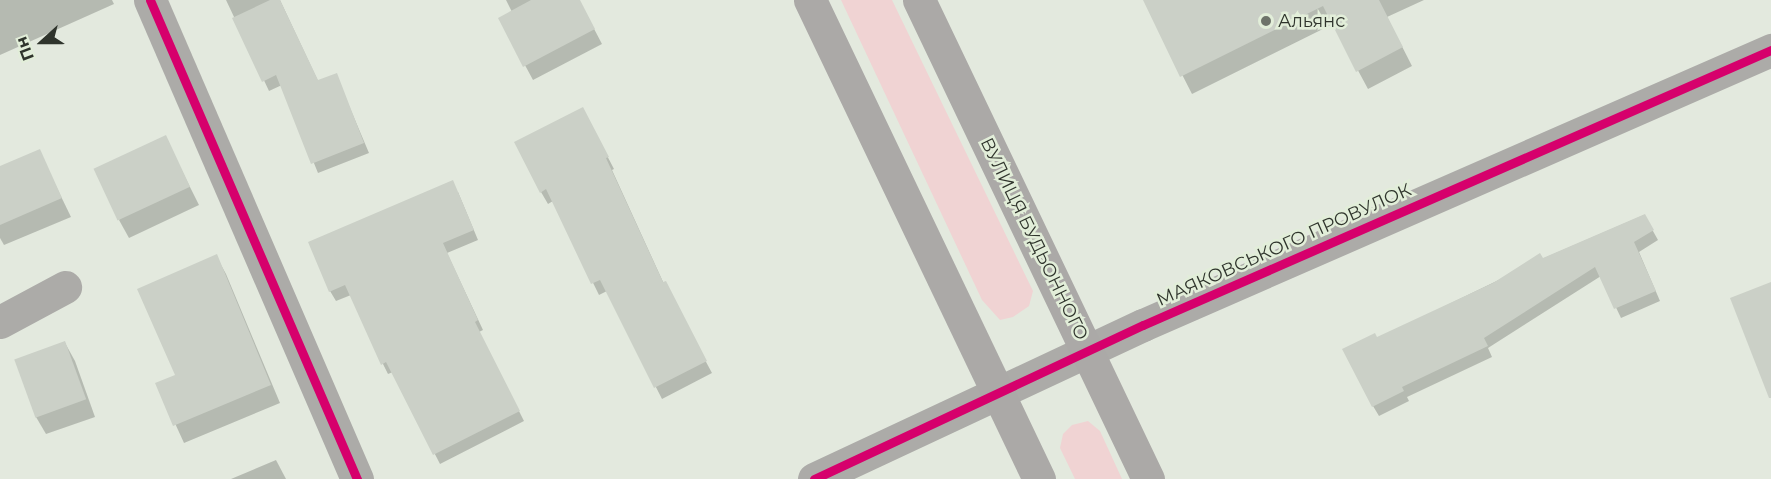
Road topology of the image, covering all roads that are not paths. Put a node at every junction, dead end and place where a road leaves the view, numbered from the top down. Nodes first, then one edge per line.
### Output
1 (150, 0) edge
2 (810, 0) edge
3 (918, 0) edge
4 (1771, 50) edge
5 (65, 287) dead end
6 (0, 322) edge
7 (1088, 350) junction
8 (998, 393) junction
9 (357, 479) edge
10 (814, 479) edge
11 (1039, 479) edge
12 (1148, 479) edge

1 - 9 street
2 - 8 main road
3 - 7 main road, ВУЛИЦЯ БУДЬОННОГО
4 - 7 street, МАЯКОВСЬКОГО ПРОВУЛОК
5 - 6 street
7 - 8 street, МАЯКОВСЬКОГО ПРОВУЛОК
7 - 12 main road, ВУЛИЦЯ БУДЬОННОГО
8 - 10 street, МАЯКОВСЬКОГО ПРОВУЛОК
8 - 11 main road

